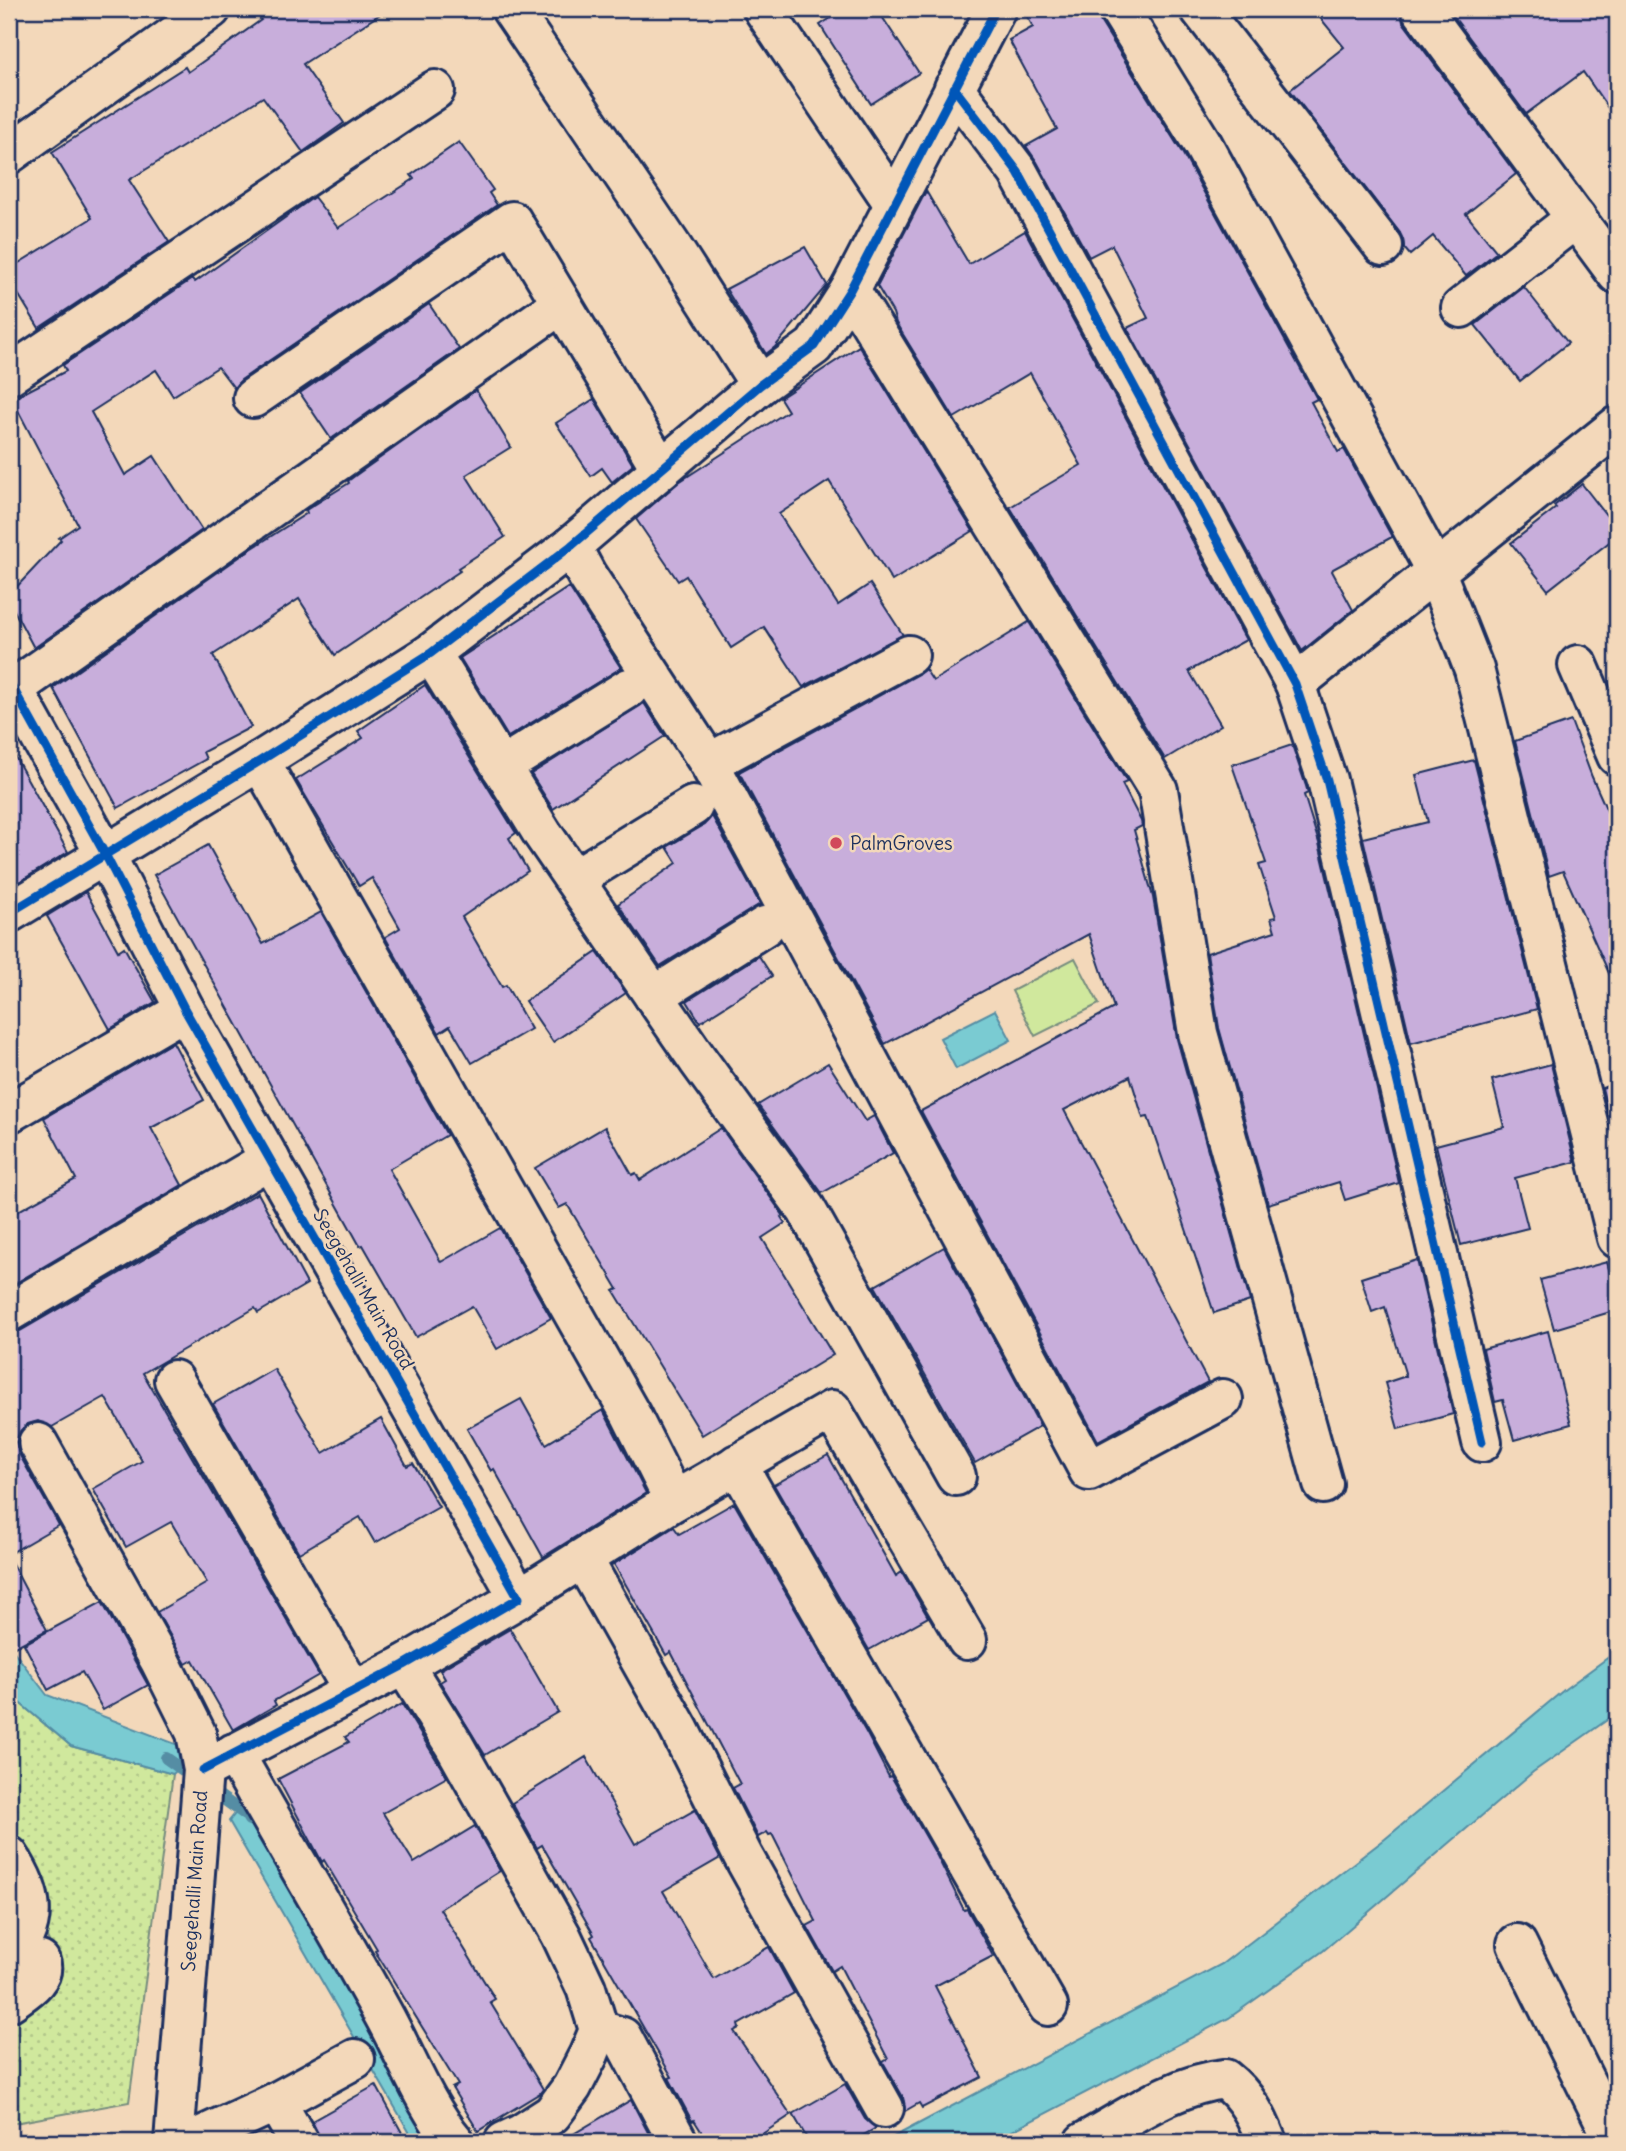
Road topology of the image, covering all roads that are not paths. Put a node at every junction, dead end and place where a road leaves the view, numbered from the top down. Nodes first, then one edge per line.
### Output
1 (211, 9) edge
2 (511, 9) edge
3 (763, 9) edge
4 (996, 9) edge
5 (1119, 9) edge
6 (1200, 9) edge
7 (1421, 9) edge
8 (954, 88) junction
9 (435, 90) dead end
10 (9, 154) edge
11 (894, 204) junction
12 (1576, 218) junction
13 (1383, 246) dead end
14 (1617, 274) edge
15 (850, 290) junction
16 (560, 305) junction
17 (1461, 308) dead end
18 (9, 375) edge
19 (760, 385) junction
20 (253, 398) dead end
21 (1617, 426) edge
22 (661, 469) junction
23 (571, 546) junction
24 (1435, 570) junction
25 (430, 653) junction
26 (909, 655) dead end
27 (1578, 665) dead end
28 (1295, 684) junction
29 (629, 688) dead end
30 (13, 697) edge
31 (1617, 756) edge
32 (260, 761) junction
33 (709, 763) junction
34 (501, 766) junction
35 (693, 806) dead end
36 (106, 856) junction
37 (574, 879) junction
38 (9, 914) edge
39 (765, 926) dead end
40 (654, 996) junction
41 (186, 1010) junction
42 (9, 1113) edge
43 (270, 1159) junction
44 (1617, 1238) edge
45 (9, 1312) edge
46 (174, 1380) dead end
47 (1223, 1399) dead end
48 (1482, 1442) dead end
49 (38, 1443) dead end
50 (737, 1464) junction
51 (956, 1476) dead end
52 (1323, 1484) dead end
53 (674, 1501) junction
54 (583, 1559) junction
55 (519, 1598) junction
56 (967, 1640) dead end
57 (404, 1665) junction
58 (353, 1692) junction
59 (218, 1762) junction
60 (9, 1856) edge
61 (1517, 1944) dead end
62 (24, 1959) edge
63 (9, 2002) edge
64 (1048, 2006) dead end
65 (598, 2030) junction
66 (355, 2059) dead end
67 (1602, 2078) edge
68 (276, 2102) junction
69 (884, 2108) dead end
70 (174, 2142) edge
71 (189, 2142) edge
72 (299, 2142) edge
73 (455, 2142) edge
74 (504, 2142) edge
75 (678, 2142) edge
76 (1084, 2142) edge
77 (1267, 2142) edge
78 (1615, 2142) edge

1 - 10 street
2 - 19 street
3 - 11 street
4 - 8 street
5 - 24 street
6 - 13 street
7 - 12 street
8 - 11 street
8 - 28 street
9 - 18 street
11 - 15 street
12 - 14 street
12 - 17 street
15 - 19 street
15 - 52 street
16 - 20 street
16 - 22 street
16 - 30 street
19 - 22 street
21 - 24 street
22 - 23 street
23 - 25 street
23 - 33 street
24 - 28 street
24 - 44 street
25 - 32 street
25 - 34 street
26 - 33 street
27 - 31 street
28 - 48 street
29 - 34 street
30 - 36 street, Seegehalli Main Road
32 - 36 street
32 - 53 street
33 - 47 street
34 - 37 street
35 - 37 street
36 - 38 street
36 - 41 street, Seegehalli Main Road
37 - 40 street
39 - 40 street
40 - 51 street
41 - 42 street
41 - 43 street, Seegehalli Main Road
43 - 45 street
43 - 55 street, Seegehalli Main Road
46 - 58 street
49 - 59 street
50 - 53 street
50 - 56 street
50 - 64 street
53 - 54 street
54 - 55 street
54 - 69 street
55 - 57 street
57 - 58 street
57 - 65 street
58 - 59 street
59 - 70 street, Seegehalli Main Road
59 - 73 street
60 - 62 street
61 - 67 street
62 - 63 street
65 - 74 street
65 - 75 street
66 - 68 street
67 - 78 street
68 - 71 street
68 - 72 street
76 - 77 street

